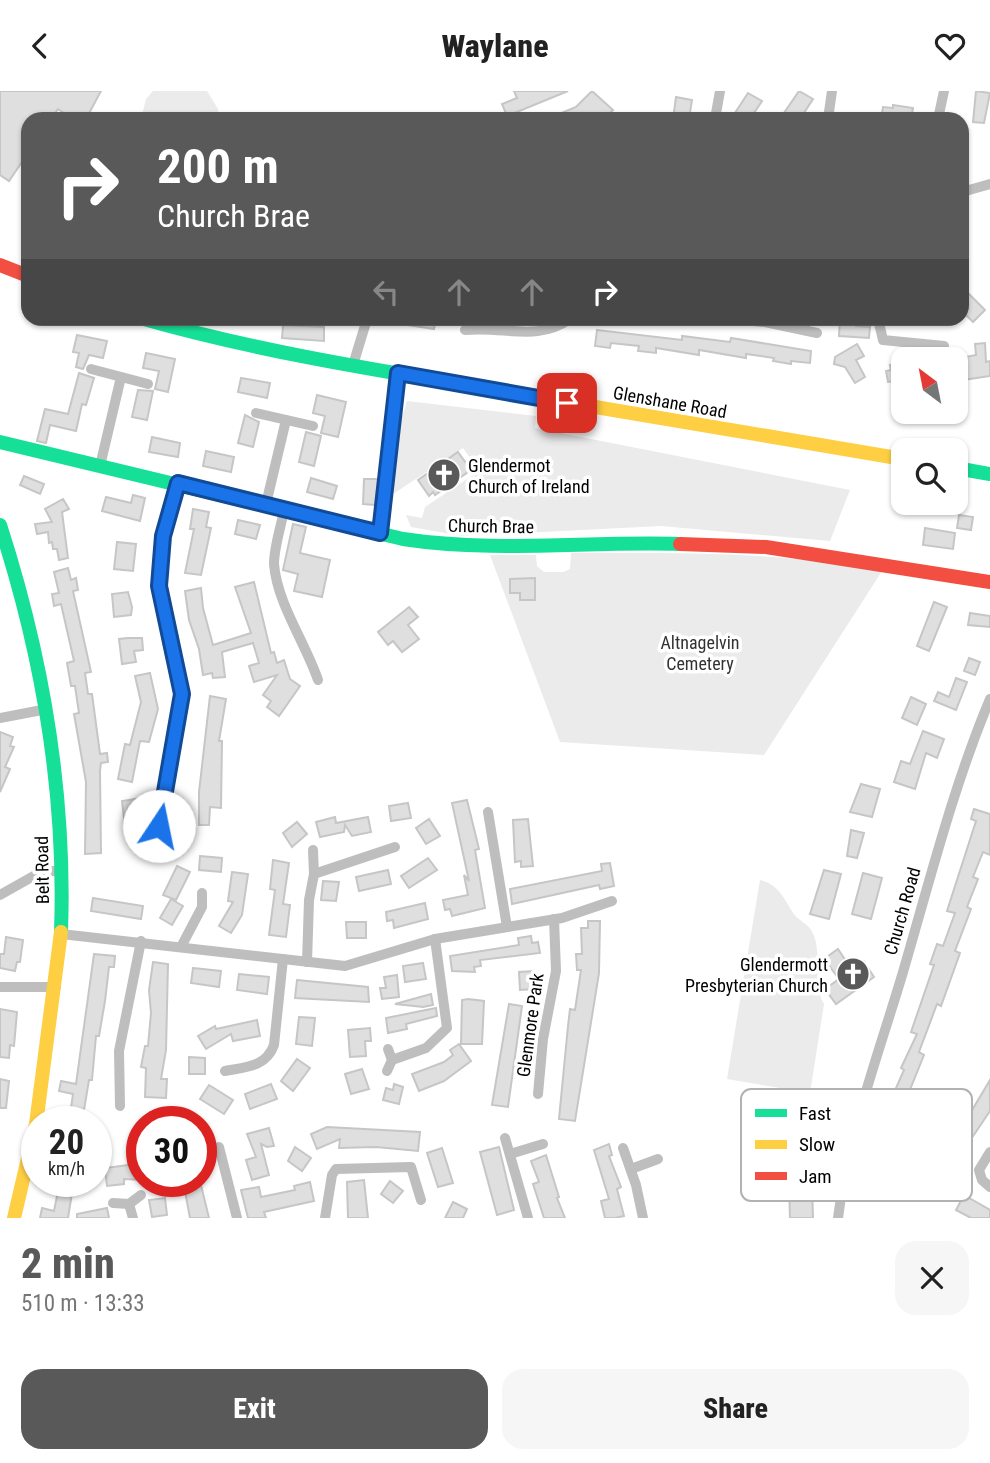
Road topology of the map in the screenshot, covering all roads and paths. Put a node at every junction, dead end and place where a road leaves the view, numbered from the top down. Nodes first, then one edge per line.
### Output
1 (720, 91) edge
2 (832, 91) edge
3 (944, 91) edge
4 (716, 112) edge
5 (829, 112) edge
6 (940, 112) edge
7 (990, 184) edge
8 (969, 190) edge
9 (0, 265) edge
10 (21, 273) edge
11 (169, 326) edge
12 (365, 326) edge
13 (556, 326) edge
14 (784, 326) edge
15 (880, 326) edge
16 (465, 330) dead end
17 (817, 333) dead end
18 (944, 346) dead end
19 (353, 365) junction
20 (91, 369) dead end
21 (398, 373) junction
22 (121, 377) junction
23 (148, 384) dead end
24 (256, 412) dead end
25 (286, 419) junction
26 (313, 426) dead end
27 (0, 442) edge
28 (891, 457) edge
29 (100, 466) junction
30 (968, 470) edge
31 (990, 474) edge
32 (178, 483) junction
33 (267, 504) junction
34 (284, 510) junction
35 (0, 525) edge
36 (380, 533) junction
37 (990, 582) edge
38 (318, 680) dead end
39 (990, 699) edge
40 (47, 709) junction
41 (0, 718) edge
42 (488, 812) dead end
43 (159, 826) dead end
44 (396, 847) dead end
45 (313, 850) dead end
46 (62, 870) junction
47 (314, 874) junction
48 (202, 893) dead end
49 (0, 895) edge
50 (612, 901) dead end
51 (554, 919) junction
52 (507, 927) junction
53 (61, 933) junction
54 (435, 939) junction
55 (141, 941) junction
56 (182, 945) junction
57 (283, 959) junction
58 (307, 962) junction
59 (55, 986) junction
60 (0, 987) edge
61 (389, 1060) dead end
62 (225, 1071) dead end
63 (868, 1089) edge
64 (538, 1094) dead end
65 (120, 1106) dead end
66 (505, 1138) dead end
67 (543, 1144) dead end
68 (623, 1148) dead end
69 (225, 1152) dead end
70 (990, 1153) edge
71 (510, 1154) junction
72 (658, 1159) dead end
73 (631, 1169) junction
74 (990, 1187) edge
75 (138, 1197) edge
76 (421, 1200) dead end
77 (113, 1203) dead end
78 (129, 1204) junction
79 (14, 1218) edge
80 (133, 1218) edge
81 (237, 1218) edge
82 (325, 1218) edge
83 (528, 1218) edge
84 (643, 1218) edge

1 - 4 street
2 - 5 street
3 - 6 street
7 - 8 street
9 - 10 main road
11 - 19 main road, Glenshane Road
12 - 19 street
13 - 16 street
14 - 17 street
15 - 18 street
19 - 21 main road, Glenshane Road
20 - 22 street
21 - 28 main road, Glenshane Road
21 - 36 street
22 - 23 street
22 - 29 street
24 - 25 street
25 - 26 street
25 - 33 street
27 - 29 main road, Church Brae
29 - 32 main road, Church Brae
30 - 31 main road
32 - 33 main road, Church Brae
32 - 43 street
33 - 34 main road, Church Brae
34 - 36 main road, Church Brae
34 - 38 street
35 - 40 main road, Belt Road
36 - 37 main road, Church Brae
39 - 63 street, Church Road
40 - 41 street
40 - 46 main road, Belt Road
42 - 52 street
44 - 47 street
45 - 47 street
46 - 49 street
46 - 53 main road, Belt Road
47 - 58 street
48 - 56 street
50 - 51 street
51 - 52 street
51 - 64 street, Glenmore Park
52 - 54 street
53 - 55 street
53 - 59 main road, Belt Road
54 - 58 street
54 - 61 street
55 - 56 street
55 - 65 street
56 - 57 street
57 - 58 street
57 - 62 street
59 - 60 street
59 - 79 main road, Belt Road
66 - 71 street
67 - 71 street
68 - 73 street
69 - 81 street
70 - 74 street
71 - 83 street
72 - 73 street
73 - 84 street
75 - 78 street
76 - 82 street
77 - 78 street
78 - 80 street

